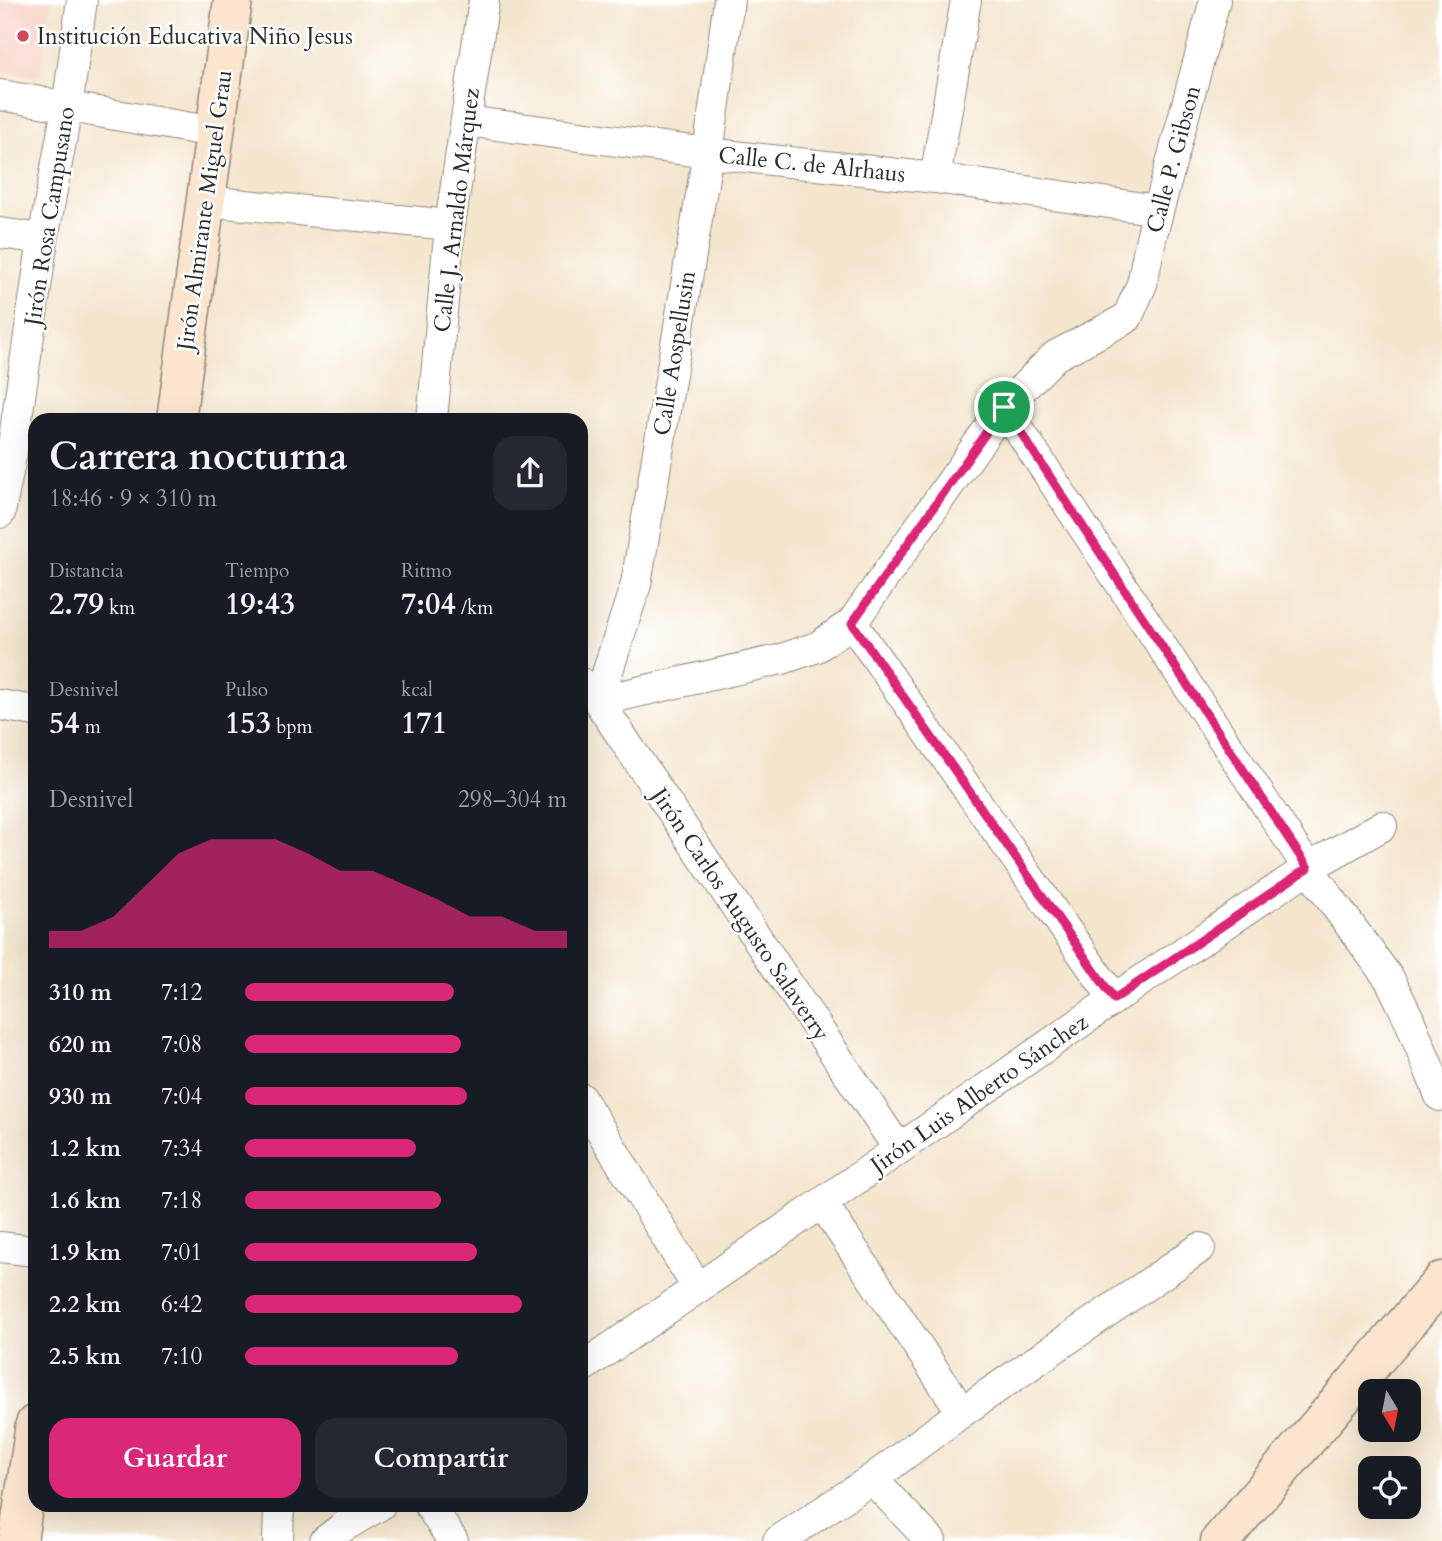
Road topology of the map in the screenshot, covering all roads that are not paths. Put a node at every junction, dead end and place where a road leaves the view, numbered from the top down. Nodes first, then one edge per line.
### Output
1 (82, 0) edge
2 (233, 0) edge
3 (484, 0) edge
4 (729, 0) edge
5 (966, 0) edge
6 (1215, 0) edge
7 (0, 95) edge
8 (67, 108) junction
9 (466, 121) junction
10 (214, 132) junction
11 (708, 153) junction
12 (935, 178) junction
13 (205, 201) junction
14 (1158, 210) junction
15 (450, 225) junction
16 (0, 233) edge
17 (43, 239) junction
18 (1004, 407) junction
19 (177, 413) edge
20 (433, 413) edge
21 (16, 453) edge
22 (0, 513) edge
23 (852, 623) junction
24 (589, 692) edge
25 (0, 705) edge
26 (28, 710) edge
27 (1382, 826) dead end
28 (1308, 868) junction
29 (1114, 999) junction
30 (1440, 1096) dead end
31 (588, 1109) edge
32 (898, 1149) junction
33 (822, 1203) junction
34 (0, 1247) edge
35 (1200, 1248) dead end
36 (28, 1250) edge
37 (1442, 1281) edge
38 (697, 1287) junction
39 (588, 1363) edge
40 (962, 1412) junction
41 (28, 1472) edge
42 (872, 1479) junction
43 (279, 1512) edge
44 (368, 1512) edge
45 (434, 1512) edge
46 (18, 1541) edge
47 (278, 1541) edge
48 (326, 1541) edge
49 (453, 1541) edge
50 (778, 1541) edge
51 (932, 1541) edge
52 (1220, 1541) edge

1 - 8 street, Jirón Rosa Campusano
2 - 10 street, Jirón Almirante Miguel Grau
3 - 9 street, Calle J. Arnaldo Márquez
4 - 11 street, Calle Aospellusin
5 - 12 street
6 - 14 street, Calle P. Gibson
7 - 8 street
8 - 10 street
8 - 17 street, Jirón Rosa Campusano
9 - 11 street, Calle C. de Alrhaus
9 - 15 street, Calle J. Arnaldo Márquez
10 - 13 street, Jirón Almirante Miguel Grau
11 - 12 street, Calle C. de Alrhaus
11 - 24 street, Calle Aospellusin
12 - 14 street, Calle C. de Alrhaus
13 - 15 street
13 - 19 street, Jirón Almirante Miguel Grau
14 - 18 street, Calle P. Gibson
15 - 20 street, Calle J. Arnaldo Márquez
16 - 17 street
17 - 21 street, Jirón Rosa Campusano
18 - 23 street
18 - 28 street
21 - 22 street, Jirón Rosa Campusano
23 - 24 street
23 - 29 street
24 - 32 street, Jirón Carlos Augusto Salaverry
25 - 26 street
27 - 28 street, Jirón Luis Alberto Sánchez
28 - 29 street, Jirón Luis Alberto Sánchez
28 - 30 street
29 - 32 street, Jirón Luis Alberto Sánchez
31 - 38 street
32 - 33 street, Jirón Luis Alberto Sánchez
33 - 38 street, Jirón Luis Alberto Sánchez
33 - 40 street
34 - 36 street
35 - 40 street
37 - 52 street
38 - 39 street, Jirón Luis Alberto Sánchez
40 - 42 street
41 - 46 street
42 - 50 street
42 - 51 street
43 - 47 street
44 - 48 street
45 - 49 street

